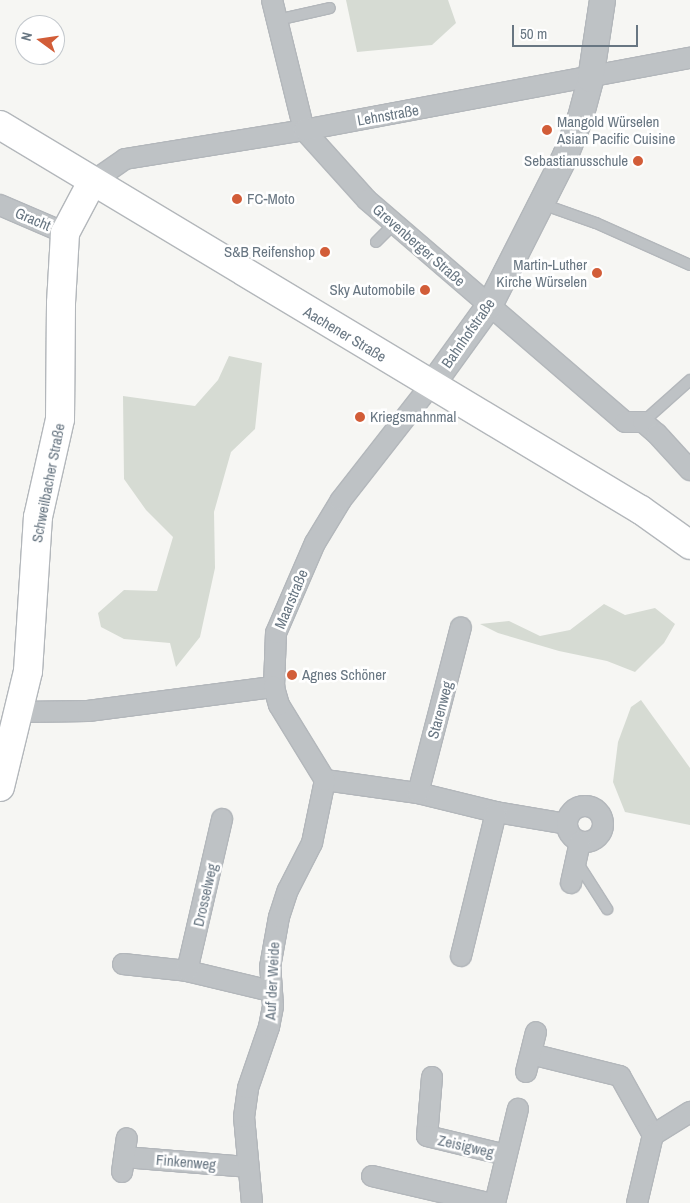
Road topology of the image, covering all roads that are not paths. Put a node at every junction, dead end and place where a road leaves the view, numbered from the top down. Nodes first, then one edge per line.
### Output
1 (272, 0) edge
2 (602, 0) edge
3 (330, 8) dead end
4 (277, 20) junction
5 (690, 58) edge
6 (590, 78) junction
7 (0, 125) edge
8 (304, 130) junction
9 (92, 182) junction
10 (542, 204) junction
11 (0, 205) edge
12 (395, 223) junction
13 (66, 232) junction
14 (376, 242) dead end
15 (690, 265) edge
16 (489, 305) junction
17 (690, 380) edge
18 (431, 386) junction
19 (643, 422) junction
20 (690, 470) edge
21 (690, 545) edge
22 (461, 627) dead end
23 (274, 687) junction
24 (19, 712) junction
25 (325, 780) junction
26 (0, 787) edge
27 (418, 793) junction
28 (496, 812) junction
29 (222, 819) dead end
30 (567, 824) junction
31 (578, 851) junction
32 (570, 884) dead end
33 (607, 910) dead end
34 (461, 956) dead end
35 (123, 964) dead end
36 (187, 972) junction
37 (271, 991) junction
38 (536, 1032) dead end
39 (432, 1076) dead end
40 (518, 1109) dead end
41 (690, 1112) edge
42 (653, 1135) junction
43 (506, 1155) junction
44 (124, 1156) dead end
45 (247, 1167) junction
46 (372, 1176) dead end
47 (252, 1203) edge
48 (488, 1203) edge
49 (495, 1203) edge
50 (637, 1203) edge

1 - 4 street, Grevenberger Straße
2 - 6 street, Bahnhofstraße
3 - 4 lane
4 - 8 street, Grevenberger Straße
5 - 6 street, Lehnstraße
6 - 8 street, Lehnstraße
6 - 10 street, Bahnhofstraße
7 - 9 main road, Aachener Straße
8 - 9 street, Lehnstraße
8 - 12 street, Grevenberger Straße
9 - 13 main road, Schweilbacher Straße
9 - 18 main road, Aachener Straße
10 - 15 lane
10 - 16 street, Bahnhofstraße
11 - 13 street, Gracht
12 - 14 lane
12 - 16 street, Grevenberger Straße
13 - 24 main road, Schweilbacher Straße
16 - 18 street, Bahnhofstraße
16 - 19 street, Grevenberger Straße
17 - 19 lane
18 - 21 main road, Aachener Straße
18 - 23 street, Maarstraße
19 - 20 street
22 - 27 street, Starenweg
23 - 24 street
23 - 25 street
24 - 26 main road, Schweilbacher Straße
25 - 27 street
25 - 37 street, Auf der Weide
27 - 28 street
28 - 30 street
28 - 34 street
29 - 36 street, Drosselweg
30 - 31 street
30 - 31 street
31 - 32 street
31 - 33 lane
35 - 36 street
36 - 37 street
37 - 45 street, Auf der Weide
38 - 42 street
39 - 43 street, Zeisigweg
40 - 43 street, Zeisigweg
41 - 42 street
42 - 50 street
43 - 49 street, Zeisigweg
44 - 45 street, Finkenweg
45 - 47 street, Auf der Weide
46 - 48 street

